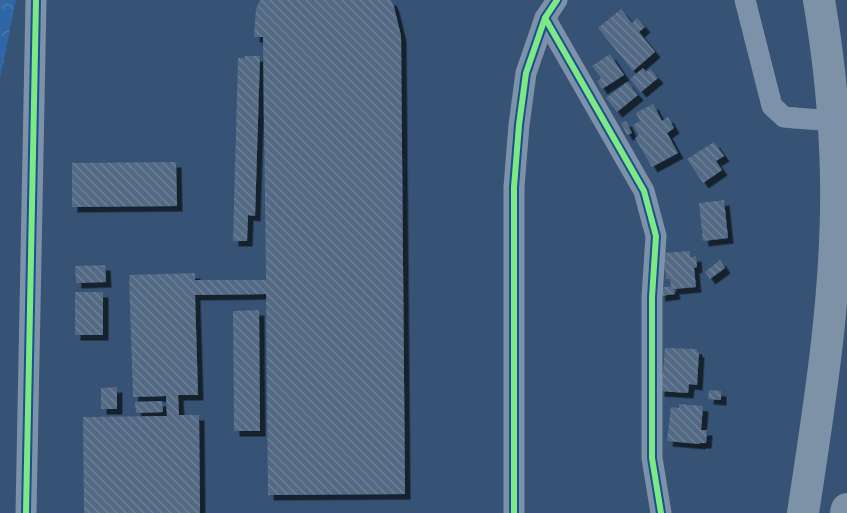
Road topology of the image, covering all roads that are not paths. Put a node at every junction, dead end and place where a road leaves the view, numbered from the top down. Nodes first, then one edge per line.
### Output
1 (36, 0) edge
2 (556, 0) edge
3 (745, 0) edge
4 (819, 0) edge
5 (545, 18) junction
6 (847, 122) edge
7 (847, 357) edge
8 (26, 513) edge
9 (514, 513) edge
10 (661, 513) edge
11 (803, 513) edge
12 (816, 513) edge

1 - 8 street
2 - 5 street
3 - 6 street, bridge
4 - 11 highway
5 - 9 street
5 - 10 street
7 - 12 highway

